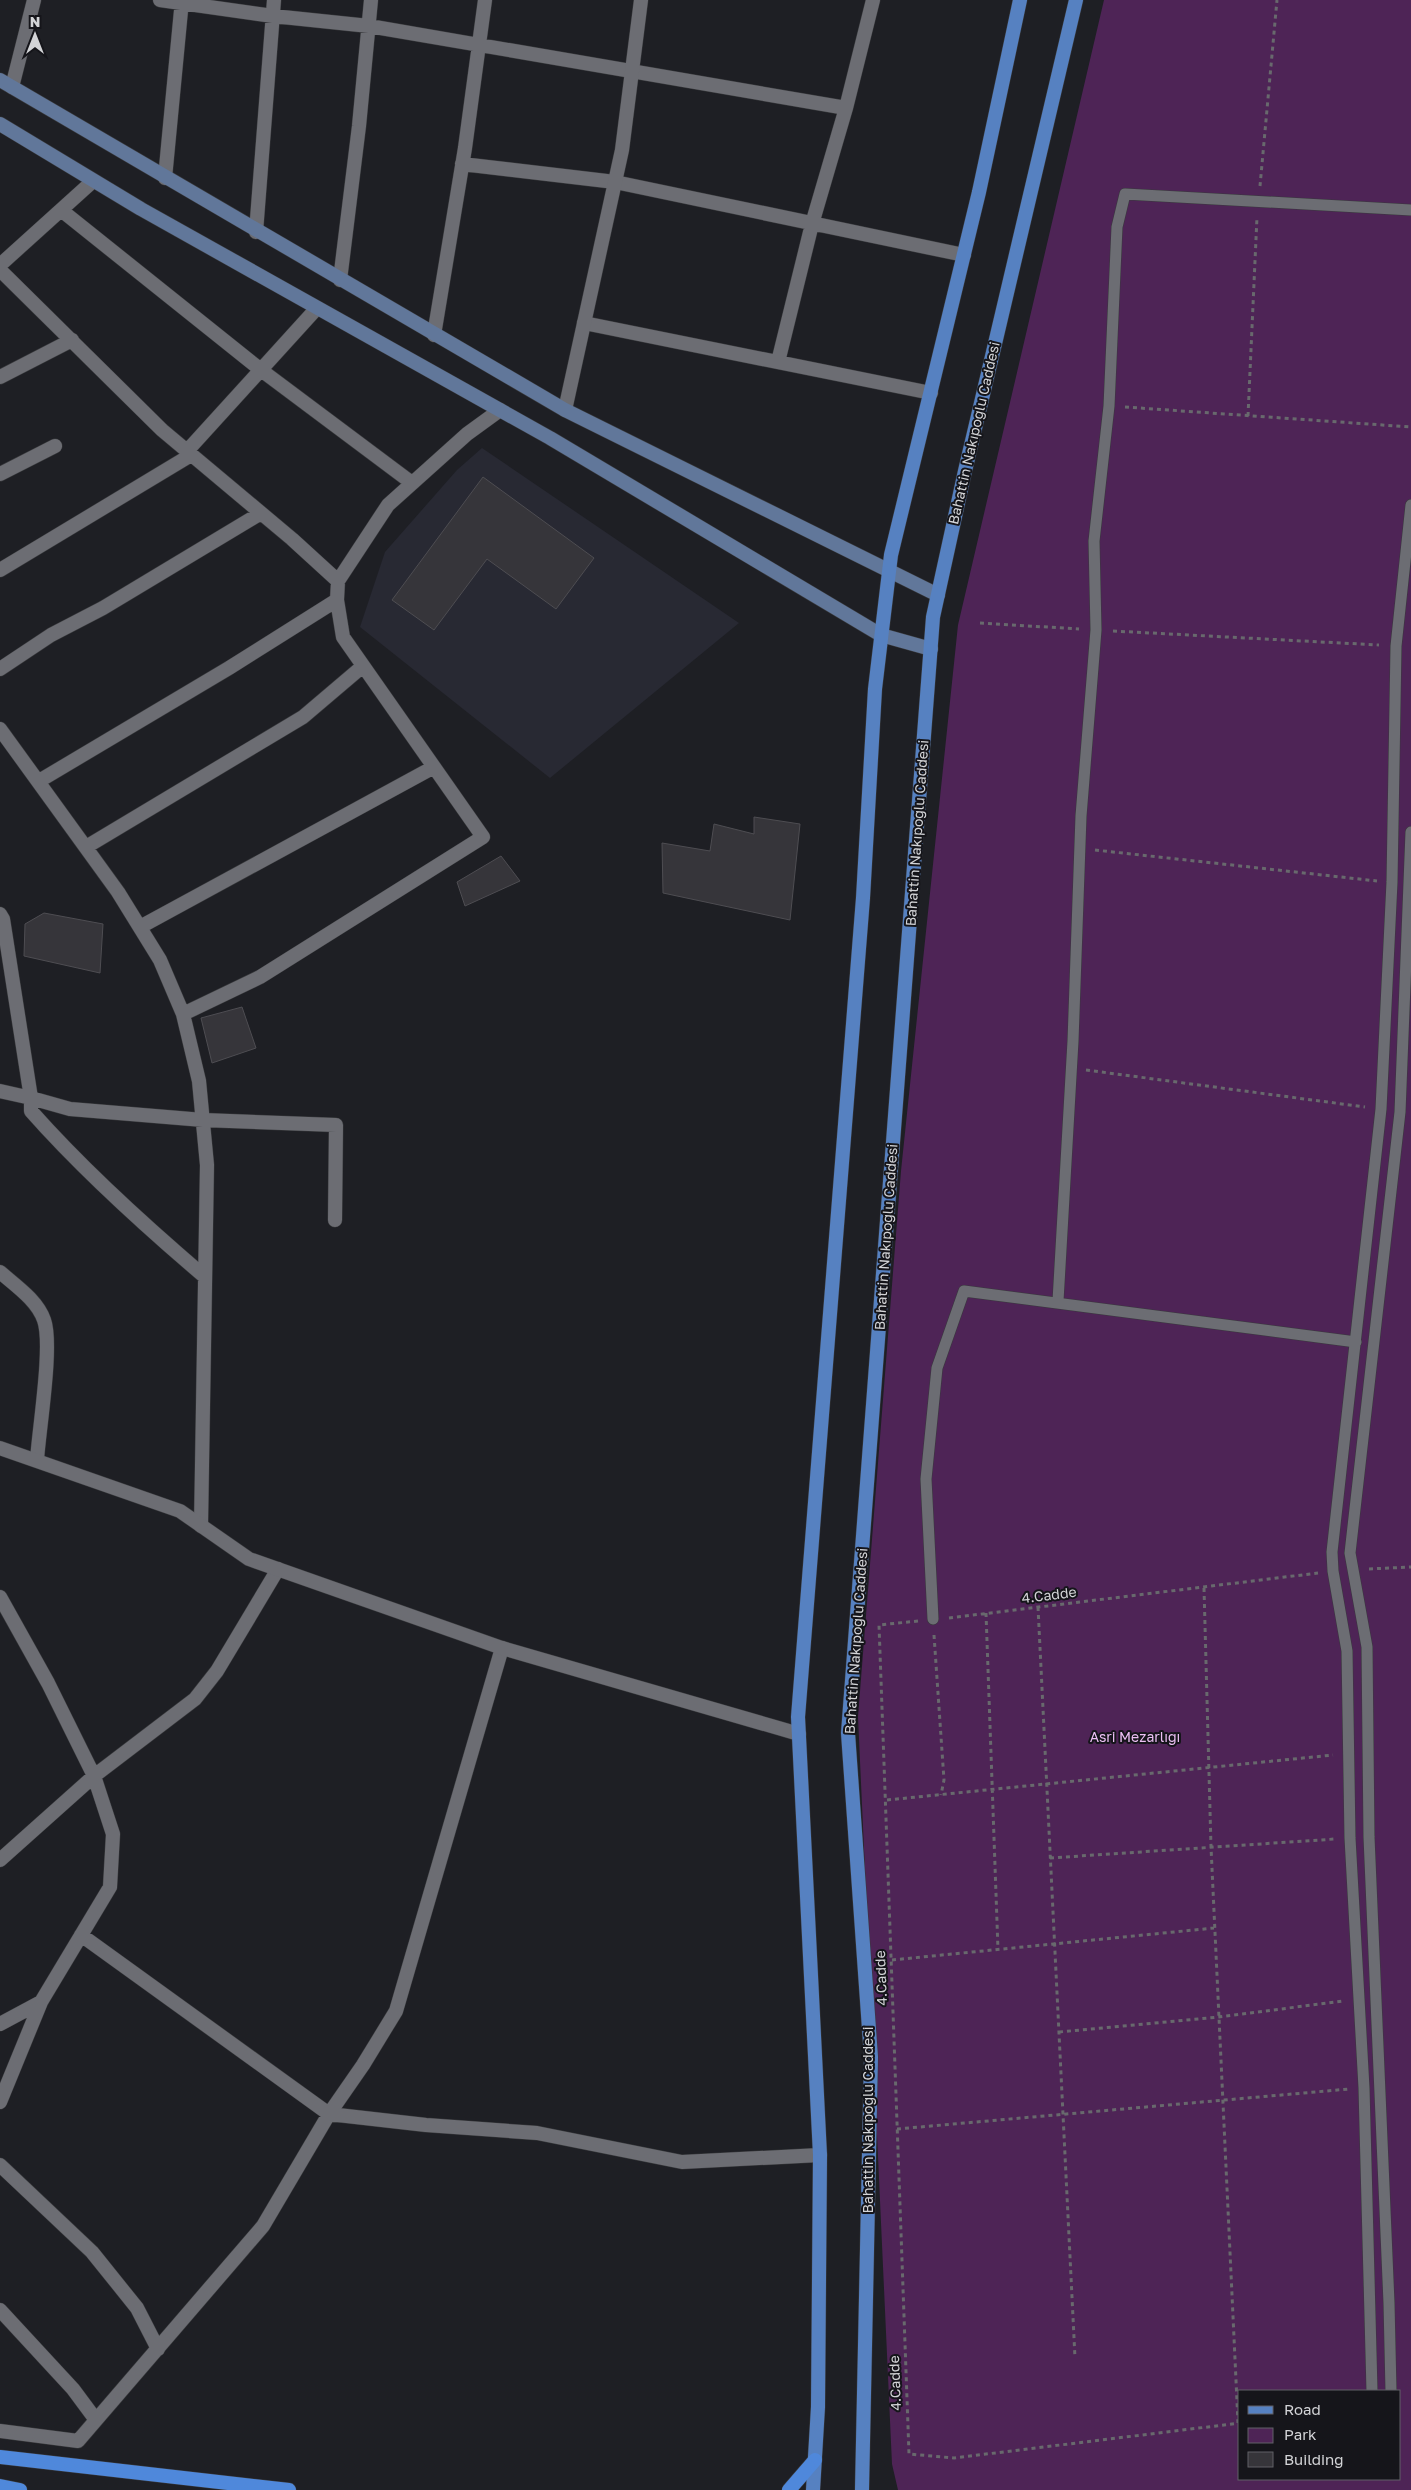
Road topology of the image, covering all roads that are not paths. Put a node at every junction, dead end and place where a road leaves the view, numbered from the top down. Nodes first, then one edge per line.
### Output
1 (34, 0) edge
2 (160, 0) edge
3 (274, 0) edge
4 (371, 0) edge
5 (485, 0) edge
6 (641, 0) edge
7 (873, 0) edge
8 (1020, 0) edge
9 (1076, 0) edge
10 (182, 2) edge
11 (273, 16) junction
12 (368, 26) junction
13 (479, 43) junction
14 (632, 70) junction
15 (6, 84) edge
16 (846, 108) junction
17 (0, 124) edge
18 (462, 164) junction
19 (164, 178) junction
20 (94, 180) junction
21 (615, 182) junction
22 (61, 210) junction
23 (1411, 210) edge
24 (812, 224) junction
25 (256, 232) junction
26 (964, 256) junction
27 (0, 265) edge
28 (0, 270) edge
29 (340, 280) junction
30 (317, 308) junction
31 (584, 323) junction
32 (434, 334) junction
33 (72, 340) junction
34 (778, 362) junction
35 (261, 370) junction
36 (0, 377) edge
37 (930, 393) junction
38 (500, 410) junction
39 (565, 410) junction
40 (54, 446) dead end
41 (189, 453) junction
42 (0, 474) edge
43 (412, 483) junction
44 (1411, 506) edge
45 (261, 513) junction
46 (0, 570) edge
47 (889, 571) junction
48 (338, 581) junction
49 (938, 595) junction
50 (337, 600) junction
51 (880, 635) junction
52 (931, 649) junction
53 (364, 666) junction
54 (0, 669) edge
55 (0, 729) edge
56 (434, 766) junction
57 (39, 781) junction
58 (1411, 832) edge
59 (86, 847) junction
60 (1, 918) edge
61 (140, 927) junction
62 (183, 1014) junction
63 (0, 1091) edge
64 (31, 1098) junction
65 (203, 1120) junction
66 (335, 1220) dead end
67 (0, 1272) edge
68 (205, 1277) junction
69 (1058, 1301) junction
70 (1356, 1342) junction
71 (0, 1448) edge
72 (37, 1460) junction
73 (201, 1526) junction
74 (278, 1569) junction
75 (0, 1597) edge
76 (933, 1619) road end
77 (502, 1648) junction
78 (799, 1734) junction
79 (94, 1776) junction
80 (0, 1860) edge
81 (81, 1935) junction
82 (41, 2002) junction
83 (0, 2024) edge
84 (0, 2102) edge
85 (329, 2114) junction
86 (820, 2155) junction
87 (0, 2165) edge
88 (0, 2310) edge
89 (158, 2349) junction
90 (1372, 2390) edge
91 (1391, 2390) edge
92 (96, 2420) junction
93 (0, 2431) edge
94 (0, 2457) edge
95 (815, 2460) junction
96 (0, 2486) edge
97 (20, 2490) edge
98 (289, 2490) edge
99 (790, 2490) edge
100 (812, 2490) edge
101 (862, 2490) edge

1 - 15 street
2 - 10 street
3 - 11 street
4 - 12 street
5 - 13 street
6 - 14 street
7 - 16 street
8 - 26 main road
9 - 49 main road, Bahattin Nakıpoğlu Caddesi
10 - 11 street
10 - 19 street
11 - 12 street
11 - 25 street
12 - 13 street
12 - 29 street
13 - 14 street
13 - 18 street
14 - 16 street
14 - 21 street
15 - 19 main road
16 - 24 street
17 - 20 main road
18 - 21 street
18 - 32 street
19 - 25 main road
20 - 22 street
20 - 30 main road
21 - 24 street
21 - 31 street
22 - 27 street
22 - 35 street
23 - 69 lane
24 - 26 street
24 - 34 street
25 - 29 main road
26 - 37 main road
28 - 33 street
29 - 32 main road
30 - 35 street
30 - 38 main road
31 - 34 street
31 - 39 street
32 - 39 main road
33 - 36 street
33 - 41 street
34 - 37 street
35 - 41 street
35 - 43 street
37 - 47 main road
38 - 43 street
38 - 51 main road
39 - 47 main road
40 - 42 street
41 - 45 street
41 - 46 street
43 - 48 street
44 - 70 lane
45 - 48 street
45 - 54 street
47 - 49 main road
47 - 51 main road
48 - 50 street
49 - 52 main road, Bahattin Nakıpoğlu Caddesi
50 - 53 street
50 - 57 street
51 - 52 main road
51 - 78 main road
52 - 101 main road, Bahattin Nakıpoğlu Caddesi
53 - 56 street
53 - 59 street
55 - 57 street
56 - 61 street
56 - 62 street
57 - 59 street
58 - 91 lane
59 - 61 street
60 - 64 street
61 - 62 street
62 - 65 street
63 - 64 street
64 - 65 street
64 - 68 street
65 - 66 street
65 - 68 street
67 - 72 street
68 - 73 street
69 - 70 lane
69 - 76 lane
70 - 90 lane
71 - 72 street
72 - 73 street
73 - 74 street
74 - 77 street
74 - 79 street
75 - 79 street
77 - 78 street
77 - 85 street
78 - 86 main road
79 - 80 street
79 - 81 street
81 - 82 street
81 - 85 street
82 - 83 street
82 - 84 street
85 - 86 street
85 - 89 street
86 - 95 main road
87 - 89 street
88 - 92 street
89 - 92 street
92 - 93 street
94 - 98 highway
95 - 99 highway
95 - 100 main road
96 - 97 highway

